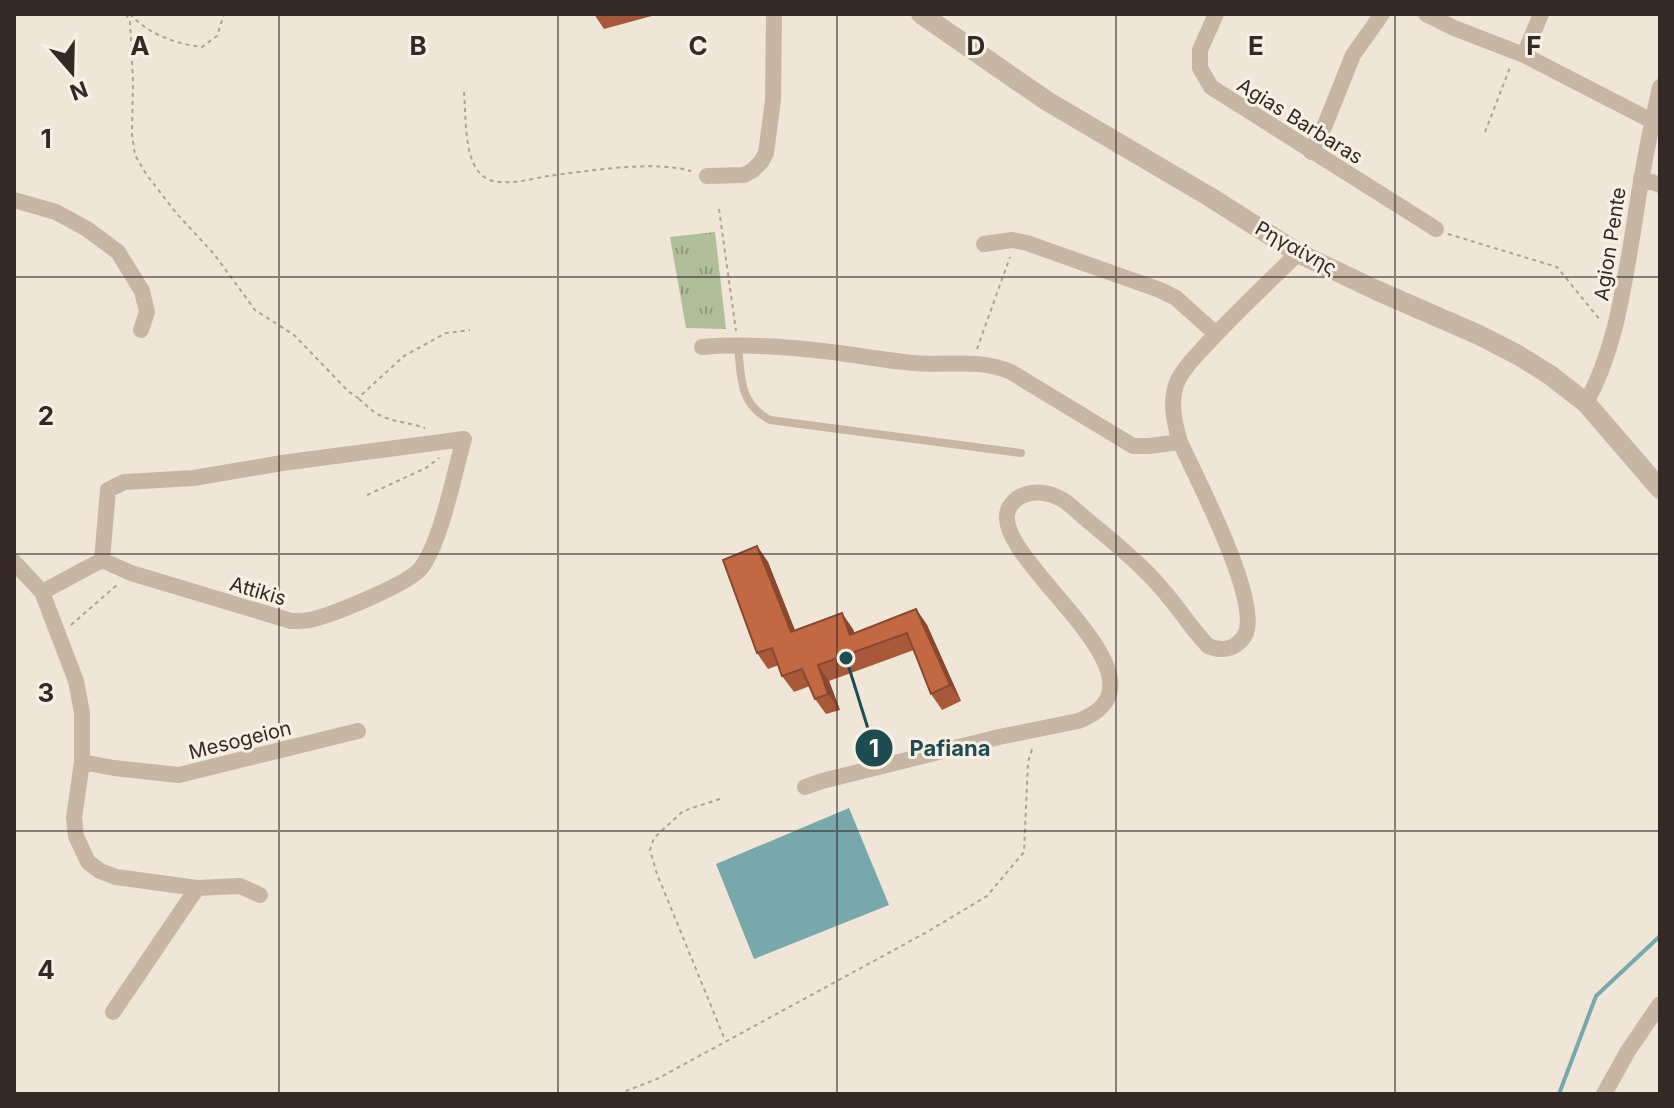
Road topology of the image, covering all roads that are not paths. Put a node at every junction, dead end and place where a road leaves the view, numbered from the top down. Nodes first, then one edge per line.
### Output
1 (774, 14) edge
2 (1216, 14) edge
3 (1382, 14) edge
4 (1426, 14) edge
5 (1541, 14) edge
6 (924, 15) edge
7 (1520, 54) junction
8 (1660, 87) edge
9 (1652, 121) junction
10 (1311, 152) junction
11 (707, 176) road end
12 (1641, 178) junction
13 (1660, 185) edge
14 (14, 200) edge
15 (1436, 229) road end
16 (984, 244) dead end
17 (1298, 253) junction
18 (141, 330) dead end
19 (1216, 334) junction
20 (738, 344) junction
21 (702, 347) dead end
22 (1586, 403) junction
23 (1180, 442) junction
24 (1021, 453) dead end
25 (1660, 489) edge
26 (102, 560) junction
27 (14, 562) edge
28 (42, 592) junction
29 (358, 731) dead end
30 (82, 762) junction
31 (805, 787) dead end
32 (197, 888) junction
33 (260, 895) dead end
34 (1660, 1004) edge
35 (113, 1012) dead end
36 (1604, 1094) edge

1 - 11 street
2 - 10 street, Agias Barbaras
3 - 10 street
4 - 7 street
5 - 7 street
6 - 17 street, Ρηγαίνης
7 - 9 street
8 - 9 street, Agion Pente
9 - 12 street, Agion Pente
10 - 15 street, Agias Barbaras
12 - 13 street
12 - 22 street, Agion Pente
14 - 18 street
16 - 19 street
17 - 19 street
17 - 22 street, Ρηγαίνης
19 - 23 street
20 - 21 street
20 - 23 street
20 - 24 lane
22 - 25 street, Ρηγαίνης
23 - 31 street
26 - 26 street, Attikis
26 - 28 street
27 - 28 street
28 - 30 street
29 - 30 street, Mesogeion
30 - 32 street
32 - 33 street
32 - 35 street
34 - 36 street

